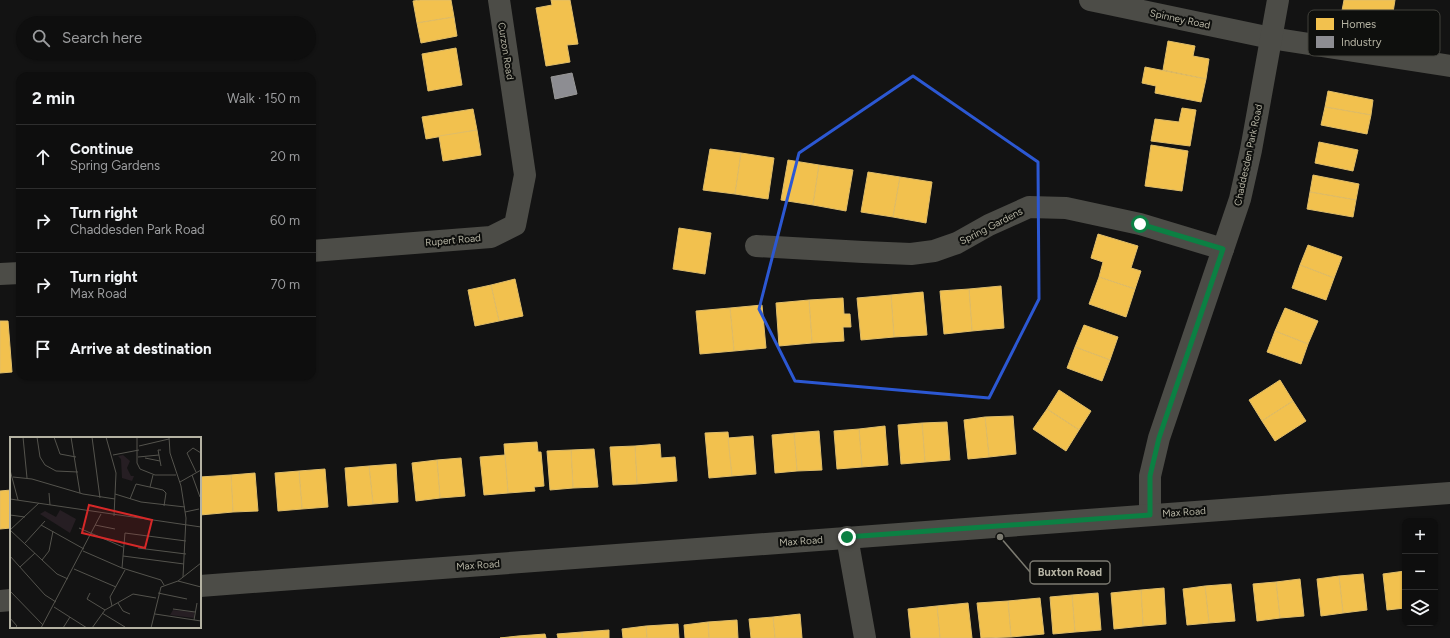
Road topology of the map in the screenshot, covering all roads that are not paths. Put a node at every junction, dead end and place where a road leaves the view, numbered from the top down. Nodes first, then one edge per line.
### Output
1 (499, 0) edge
2 (1090, 0) edge
3 (1278, 0) edge
4 (1271, 38) junction
5 (1308, 44) edge
6 (1386, 56) edge
7 (1450, 66) edge
8 (514, 102) joint
9 (756, 246) dead end
10 (1223, 249) junction
11 (316, 251) edge
12 (16, 273) edge
13 (0, 274) edge
14 (1450, 493) edge
15 (1150, 515) junction
16 (847, 537) junction
17 (201, 586) edge
18 (10, 600) edge
19 (0, 601) edge
20 (865, 638) edge

1 - 8 street, Curzon Road
2 - 4 street, Spinney Road
3 - 4 street, Chaddesden Park Road
4 - 5 street, Spinney Road
4 - 10 street, Chaddesden Park Road
6 - 7 street, Spinney Road
8 - 11 street, Rupert Road
9 - 10 street, Spring Gardens
10 - 15 street, Chaddesden Park Road
12 - 13 street
14 - 15 street, Max Road
15 - 16 street, Max Road
16 - 17 street, Max Road
16 - 20 street
18 - 19 street

